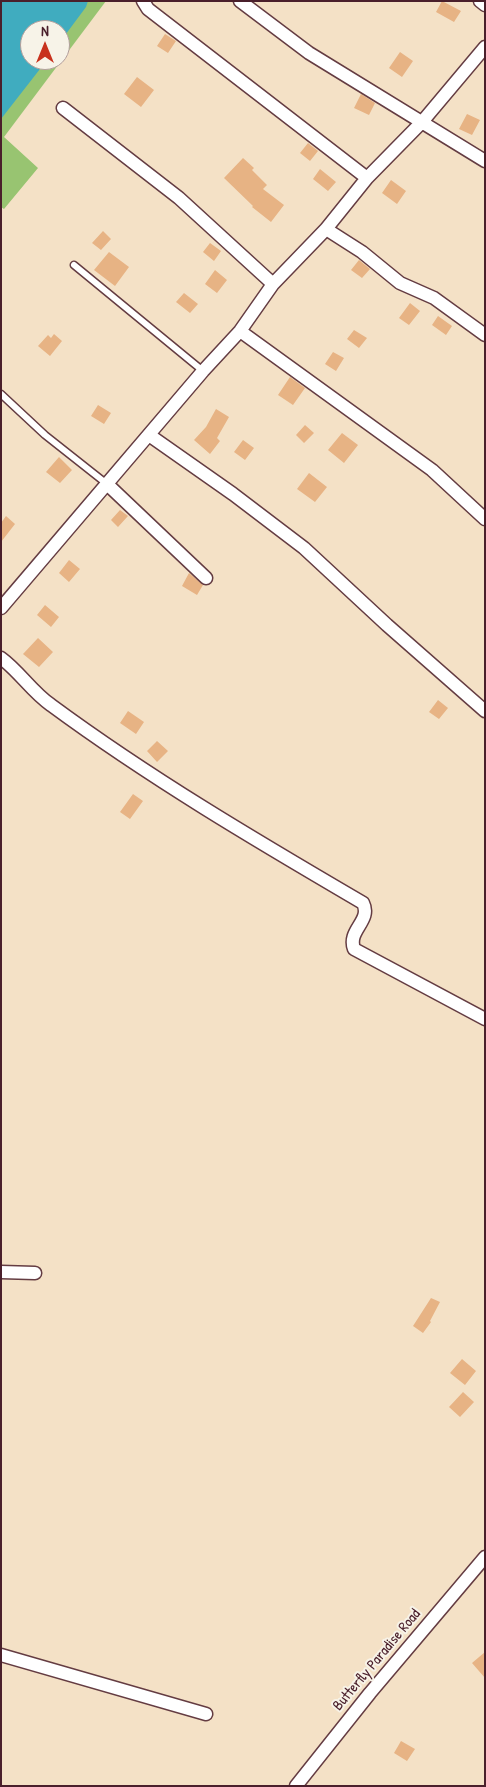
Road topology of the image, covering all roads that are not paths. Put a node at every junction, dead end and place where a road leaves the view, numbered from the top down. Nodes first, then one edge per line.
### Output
1 (143, 1) edge
2 (240, 1) edge
3 (480, 1) edge
4 (485, 5) edge
5 (485, 47) edge
6 (63, 108) dead end
7 (422, 122) junction
8 (485, 161) edge
9 (367, 178) junction
10 (326, 229) junction
11 (74, 264) dead end
12 (273, 284) junction
13 (240, 331) junction
14 (485, 335) edge
15 (203, 371) junction
16 (1, 394) edge
17 (149, 435) junction
18 (107, 484) junction
19 (485, 519) edge
20 (206, 578) dead end
21 (1, 608) edge
22 (1, 658) edge
23 (485, 711) edge
24 (485, 1018) edge
25 (1, 1272) edge
26 (35, 1273) dead end
27 (485, 1557) edge
28 (1, 1655) edge
29 (206, 1714) dead end
30 (296, 1786) edge

1 - 9 street
2 - 7 street
3 - 4 street
5 - 7 street
6 - 12 street
7 - 8 street
7 - 9 street
9 - 10 street
10 - 12 street
10 - 14 street
11 - 15 lane
12 - 13 street
13 - 15 street
13 - 19 street
15 - 17 street
16 - 18 lane
17 - 18 street
17 - 23 street
18 - 20 street
18 - 21 street
22 - 24 street
25 - 26 street
27 - 30 street, Butterfly Paradise Road
28 - 29 street

